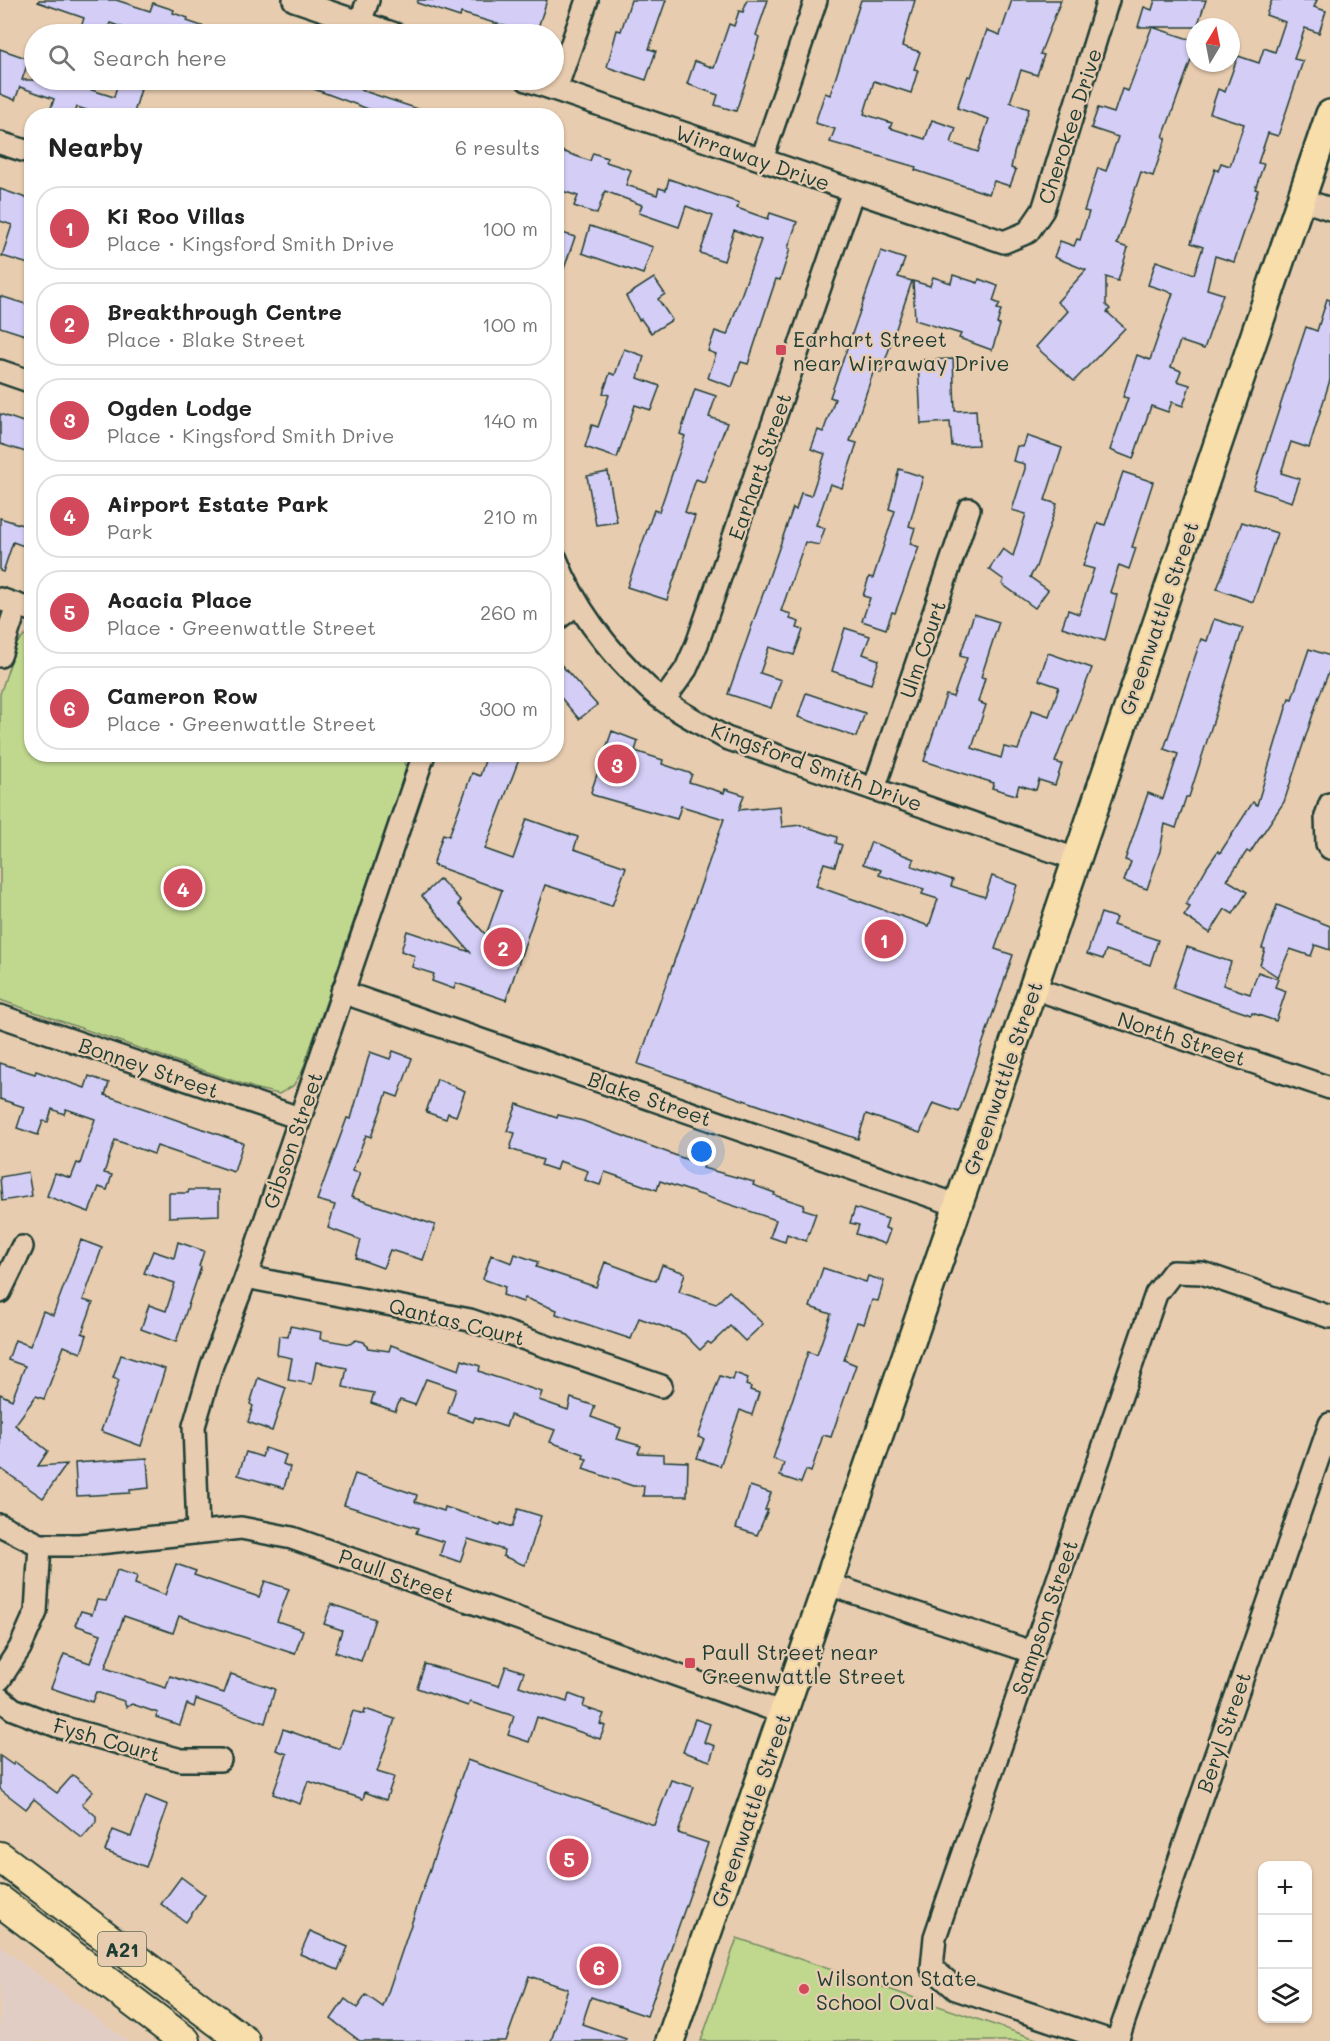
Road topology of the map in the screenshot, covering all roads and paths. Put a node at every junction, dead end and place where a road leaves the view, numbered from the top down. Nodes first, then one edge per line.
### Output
1 (294, 0) edge
2 (368, 0) edge
3 (587, 0) edge
4 (816, 0) edge
5 (1108, 0) edge
6 (360, 22) junction
7 (366, 24) edge
8 (564, 66) edge
9 (559, 90) edge
10 (1330, 114) edge
11 (0, 142) edge
12 (24, 150) edge
13 (762, 159) junction
14 (853, 191) junction
15 (1300, 200) junction
16 (1330, 209) edge
17 (978, 235) joint
18 (0, 371) edge
19 (24, 379) edge
20 (969, 509) dead end
21 (564, 575) edge
22 (578, 604) junction
23 (16, 605) edge
24 (564, 614) edge
25 (0, 656) edge
26 (664, 700) junction
27 (421, 762) edge
28 (874, 789) junction
29 (1330, 804) edge
30 (1328, 846) edge
31 (1076, 859) junction
32 (1033, 988) junction
33 (342, 992) junction
34 (0, 1016) edge
35 (1330, 1088) edge
36 (299, 1118) junction
37 (957, 1205) junction
38 (22, 1247) dead end
39 (246, 1277) junction
40 (0, 1292) edge
41 (1330, 1317) edge
42 (662, 1386) dead end
43 (1330, 1424) edge
44 (0, 1525) edge
45 (198, 1531) junction
46 (40, 1545) junction
47 (828, 1584) junction
48 (1032, 1652) junction
49 (0, 1679) edge
50 (0, 1698) edge
51 (783, 1713) junction
52 (220, 1760) dead end
53 (0, 1857) edge
54 (0, 1901) edge
55 (185, 2041) edge
56 (244, 2041) edge
57 (670, 2041) edge
58 (1111, 2041) edge
59 (1117, 2041) edge

1 - 6 street
2 - 6 street
3 - 8 street
4 - 13 street
5 - 17 street, Cherokee Drive
6 - 7 street
9 - 13 street, Wirraway Drive
10 - 15 main road, Greenwattle Street
11 - 12 street
13 - 14 street, Wirraway Drive
14 - 17 street, Wirraway Drive
14 - 26 street, Earhart Street
15 - 16 street
15 - 31 main road, Greenwattle Street
18 - 19 street
20 - 28 street, Ulm Court
21 - 22 street, Kingsford Smith Drive
22 - 24 street
22 - 26 street, Kingsford Smith Drive
23 - 25 street
26 - 28 street, Kingsford Smith Drive
27 - 33 street, Gibson Street
28 - 31 street, Kingsford Smith Drive
29 - 30 street
31 - 32 main road, Greenwattle Street
32 - 35 street, North Street
32 - 37 main road, Greenwattle Street
33 - 36 street, Gibson Street
33 - 37 street, Blake Street
34 - 36 street, Bonney Street
36 - 39 street, Gibson Street
37 - 47 main road, Greenwattle Street
38 - 40 street
39 - 42 street, Qantas Court
39 - 45 street, Gibson Street
41 - 48 street, Sampson Street
43 - 59 street, Beryl Street
44 - 46 street, Paull Street
45 - 46 street, Paull Street
45 - 51 street, Paull Street
46 - 49 street
47 - 48 street
47 - 51 main road, Greenwattle Street
48 - 58 street, Sampson Street
50 - 52 street, Fysh Court
51 - 57 main road, Greenwattle Street
53 - 56 highway, A21
54 - 55 highway, A21

